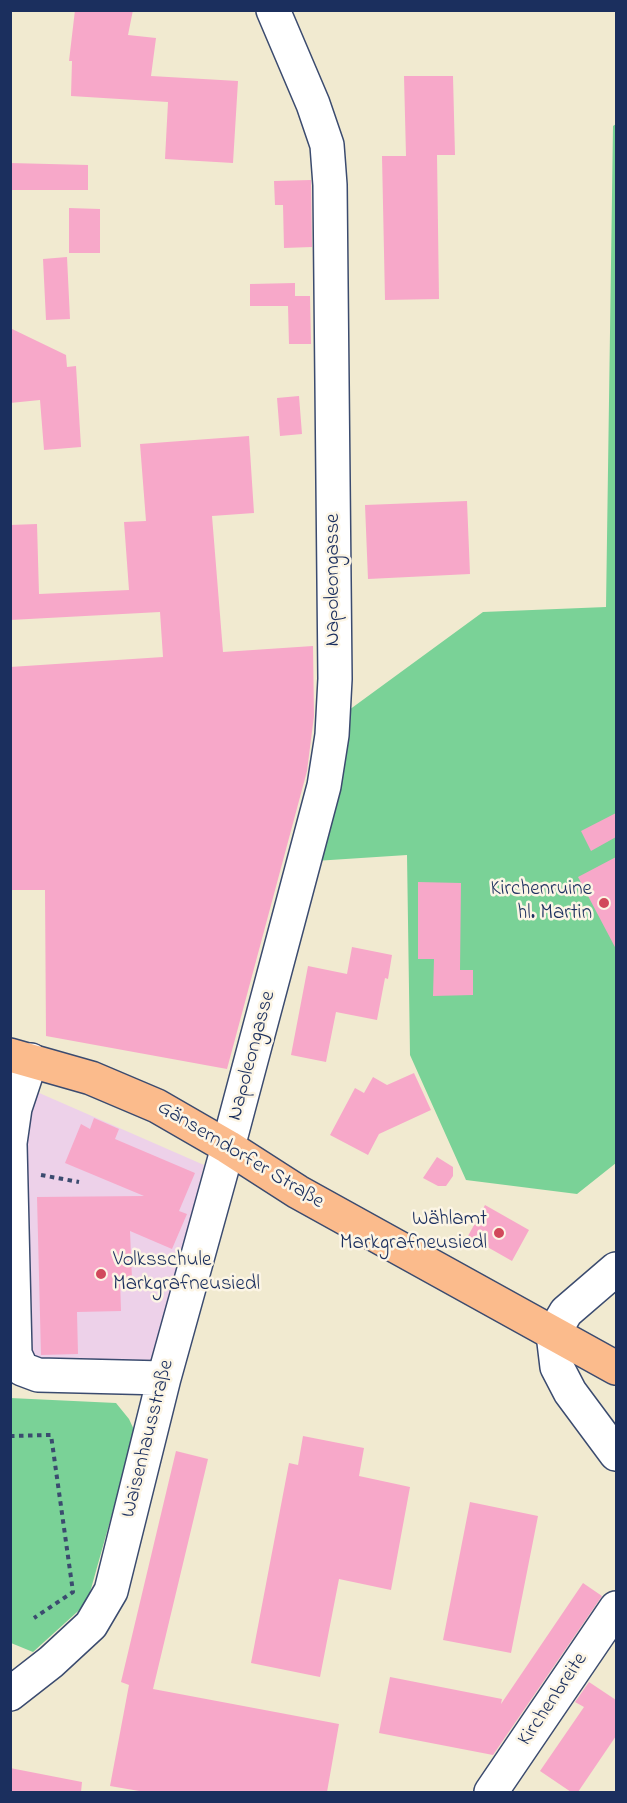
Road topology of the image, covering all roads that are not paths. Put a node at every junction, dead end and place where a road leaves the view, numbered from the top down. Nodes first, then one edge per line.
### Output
1 (271, 11) edge
2 (21, 1058) edge
3 (10, 1144) edge
4 (228, 1147) junction
5 (11, 1169) edge
6 (616, 1269) edge
7 (554, 1334) junction
8 (616, 1368) edge
9 (164, 1378) junction
10 (616, 1454) edge
11 (616, 1608) edge
12 (10, 1694) edge
13 (491, 1792) edge

1 - 4 street, Napoleongasse
2 - 3 street
2 - 4 main road, Gänserndorfer Straße
3 - 5 street
4 - 7 main road, Gänserndorfer Straße
4 - 9 street, Waisenhausstraße
5 - 9 street
6 - 7 street
7 - 8 main road, Gänserndorfer Straße
7 - 10 street
9 - 12 street, Waisenhausstraße
11 - 13 street, Kirchenbreite

